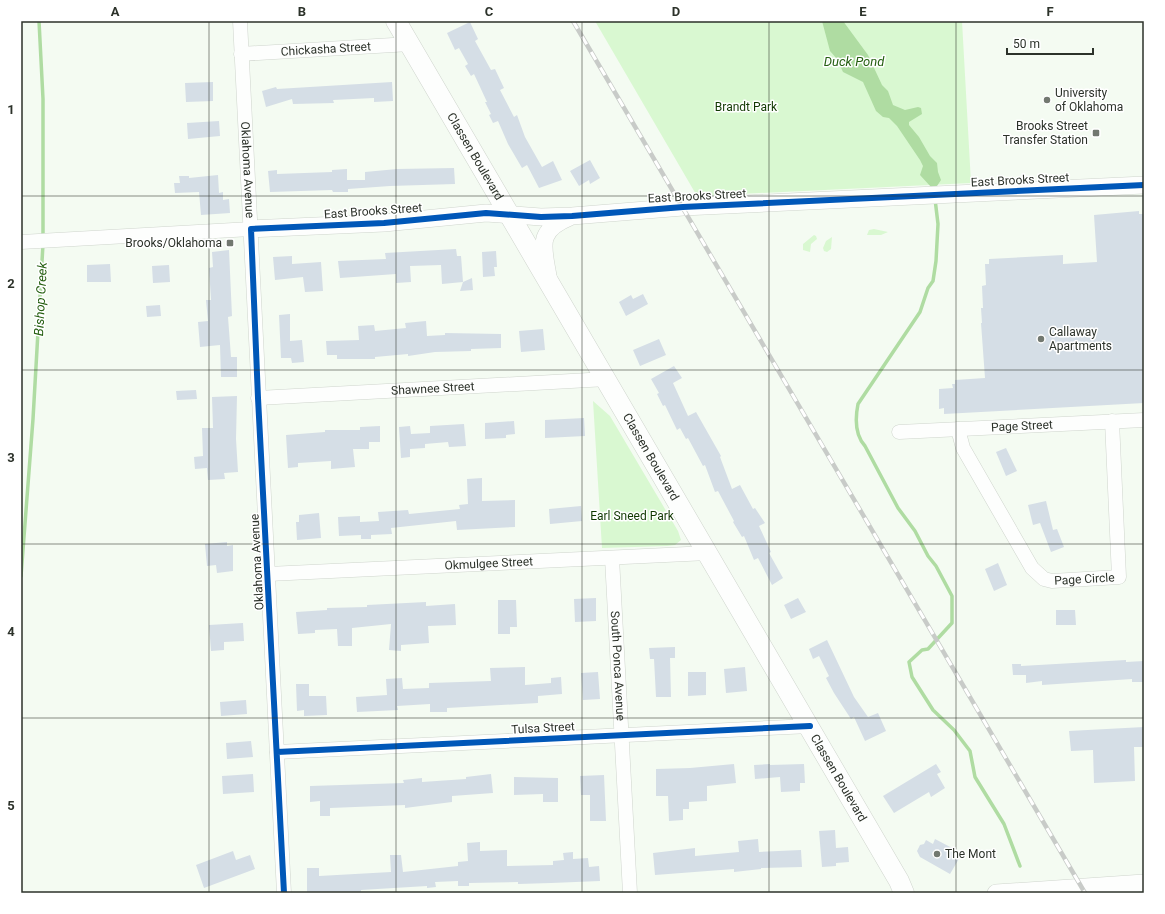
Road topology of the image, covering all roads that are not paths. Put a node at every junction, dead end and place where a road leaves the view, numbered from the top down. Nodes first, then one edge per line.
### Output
1 (240, 21) edge
2 (396, 21) edge
3 (410, 44) junction
4 (241, 54) junction
5 (487, 177) junction
6 (1144, 185) edge
7 (510, 214) junction
8 (465, 215) junction
9 (572, 216) junction
10 (251, 230) junction
11 (21, 242) edge
12 (548, 280) junction
13 (607, 380) junction
14 (258, 398) junction
15 (1144, 420) edge
16 (1112, 421) junction
17 (958, 429) junction
18 (900, 432) dead end
19 (708, 553) junction
20 (612, 558) junction
21 (268, 574) junction
22 (810, 726) junction
23 (622, 735) junction
24 (277, 752) junction
25 (1138, 887) edge
26 (284, 893) edge
27 (630, 893) edge
28 (904, 893) edge
29 (996, 893) edge

1 - 4 street, Oklahoma Avenue
2 - 3 main road, Classen Boulevard
3 - 4 street, Chickasha Street
3 - 5 main road, Classen Boulevard
4 - 10 street, Oklahoma Avenue
5 - 7 main road, Classen Boulevard
5 - 8 street
6 - 9 street, East Brooks Street
7 - 8 street, East Brooks Street
7 - 9 street, East Brooks Street
7 - 12 main road, Classen Boulevard
8 - 10 street, East Brooks Street
9 - 12 street
10 - 11 street, East Brooks Street
10 - 14 street, Oklahoma Avenue
12 - 13 main road, Classen Boulevard
13 - 14 street, Shawnee Street
13 - 19 main road, Classen Boulevard
14 - 21 street, Oklahoma Avenue
15 - 16 street, Page Street
16 - 17 street, Page Street
16 - 17 street, Page Circle
17 - 18 street, Page Street
19 - 20 street, Okmulgee Street
19 - 22 main road, Classen Boulevard
20 - 21 street, Okmulgee Street
20 - 23 street, South Ponca Avenue
21 - 24 street, Oklahoma Avenue
22 - 23 street, Tulsa Street
22 - 28 main road, Classen Boulevard
23 - 24 street, Tulsa Street
23 - 27 street, South Ponca Avenue
24 - 26 street, Oklahoma Avenue
25 - 29 street

